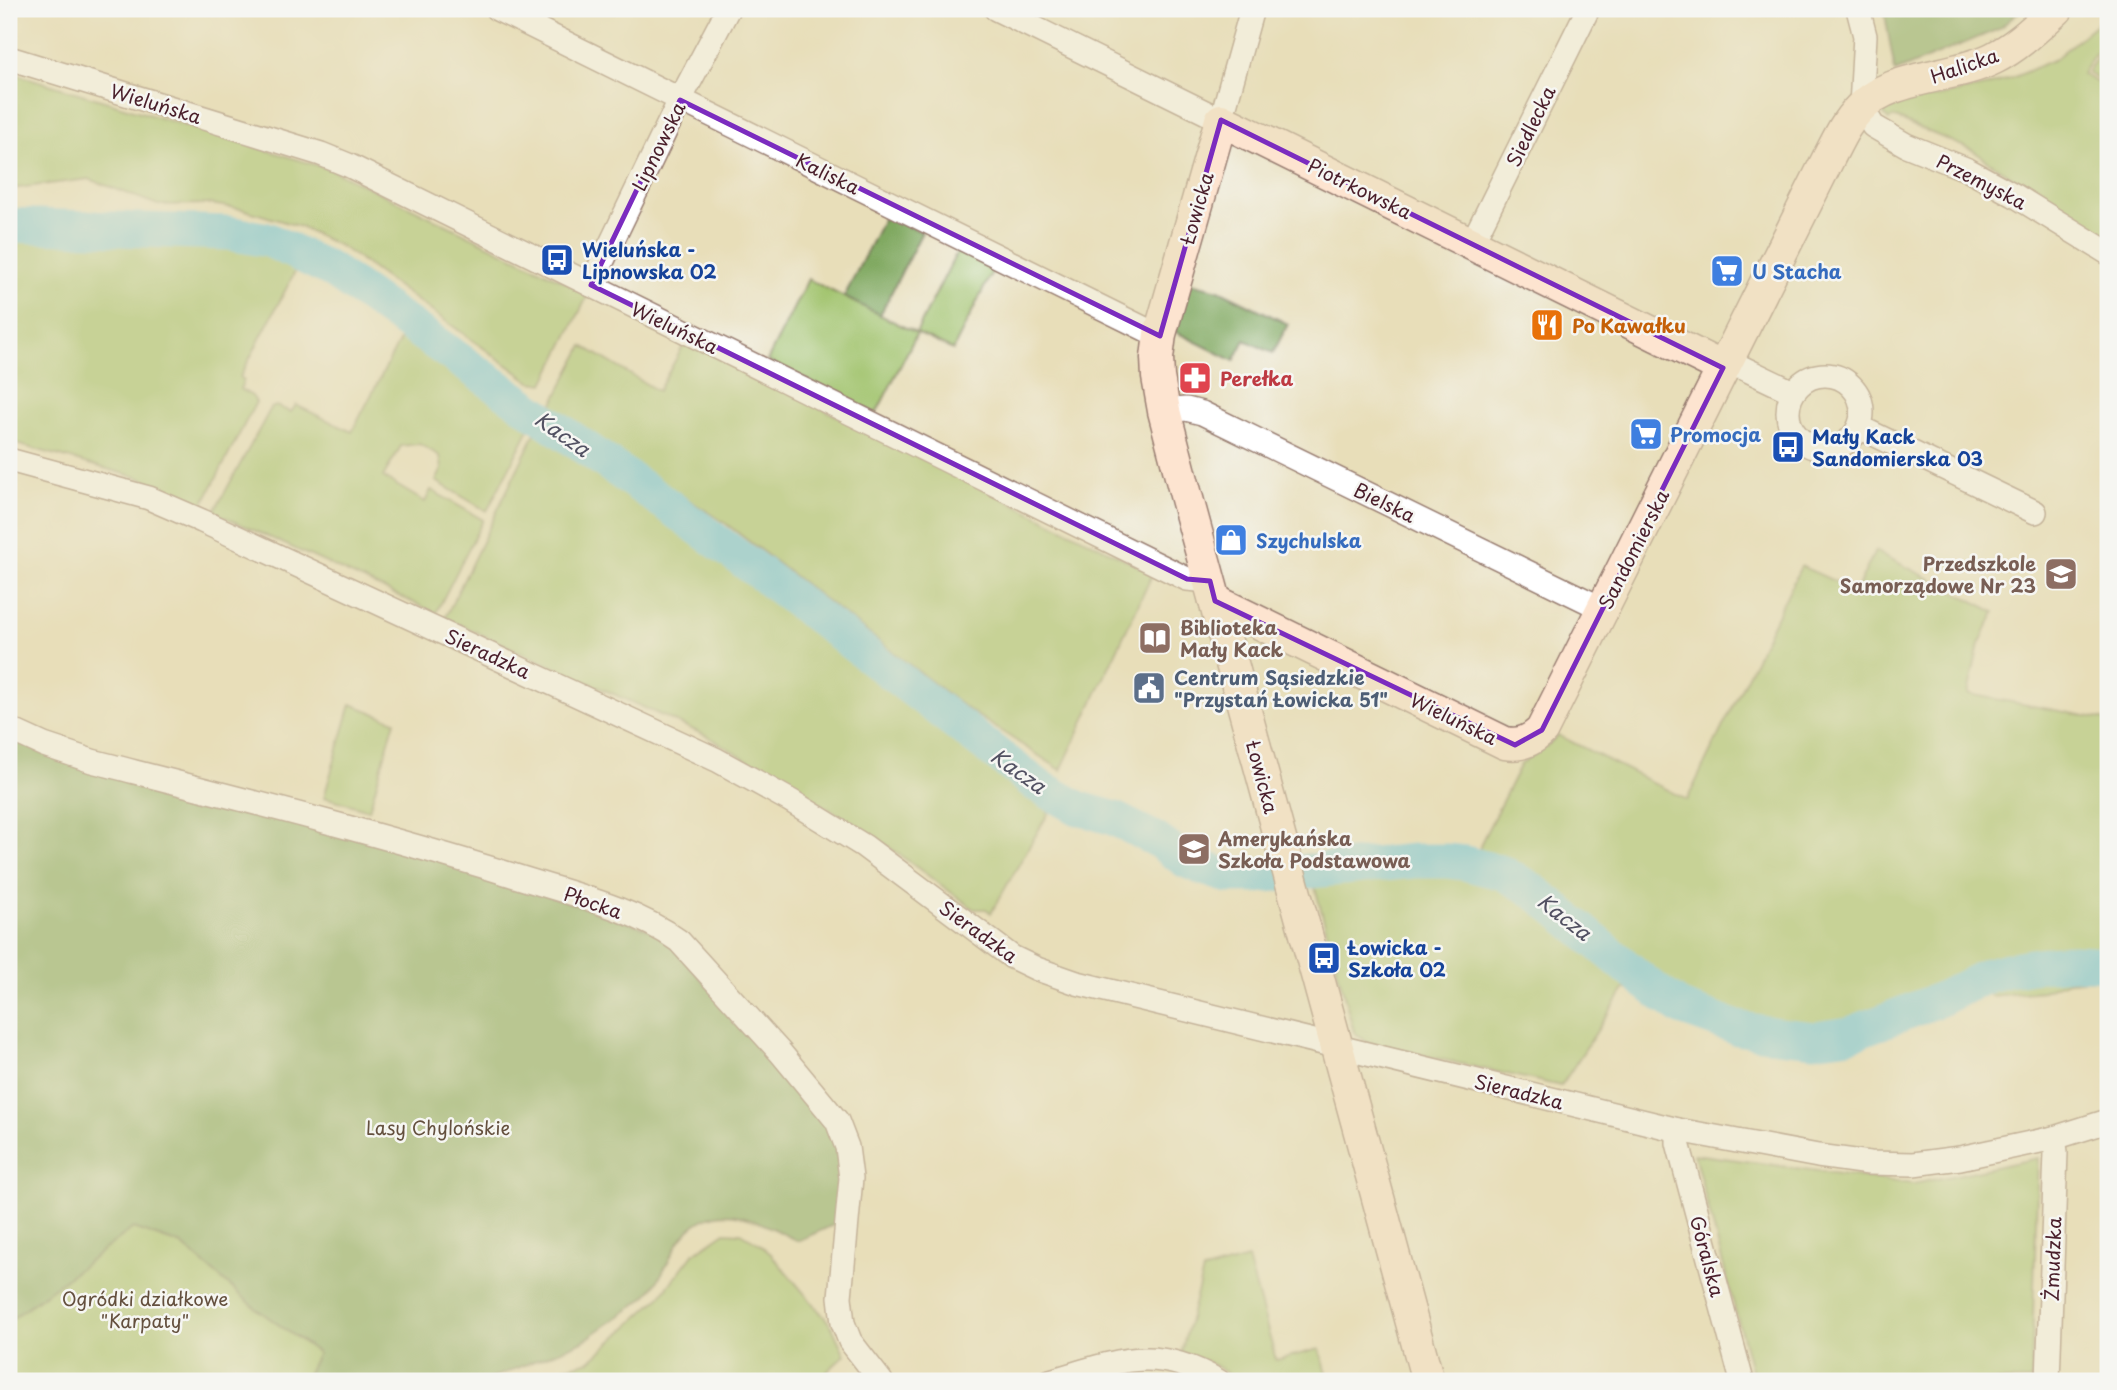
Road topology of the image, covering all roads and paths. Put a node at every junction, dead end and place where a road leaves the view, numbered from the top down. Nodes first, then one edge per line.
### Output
1 (496, 9) edge
2 (728, 9) edge
3 (996, 9) edge
4 (1252, 9) edge
5 (1588, 9) edge
6 (1858, 9) edge
7 (2057, 9) edge
8 (9, 58) edge
9 (680, 100) junction
10 (1861, 106) junction
11 (1221, 120) junction
12 (1472, 243) junction
13 (2108, 253) edge
14 (591, 285) junction
15 (1160, 334) junction
16 (1723, 368) junction
17 (1793, 392) junction
18 (1164, 411) junction
19 (1859, 427) junction
20 (9, 460) edge
21 (2035, 512) dead end
22 (1213, 591) junction
23 (1603, 609) junction
24 (9, 729) edge
25 (1542, 730) joint
26 (1335, 1047) junction
27 (2108, 1121) edge
28 (1678, 1130) junction
29 (2054, 1138) junction
30 (881, 1381) edge
31 (1050, 1381) edge
32 (1218, 1381) edge
33 (1428, 1381) edge
34 (1742, 1381) edge
35 (2048, 1381) edge

1 - 9 street, Kaliska
2 - 9 street, Lipnowska
3 - 11 street, Piotrkowska
4 - 11 street, Łowicka
5 - 12 street, Siedlecka
6 - 10 street
7 - 10 street, Halicka
8 - 14 street, Wieluńska
9 - 14 street, Lipnowska
9 - 15 street, Kaliska
10 - 13 street, Przemyska
10 - 16 street, Sandomierska
11 - 12 street, Piotrkowska
11 - 15 street, Łowicka
12 - 16 street, Piotrkowska
14 - 22 street, Wieluńska
15 - 18 street, Łowicka
16 - 17 street
16 - 23 street, Sandomierska
17 - 19 street
17 - 19 street
18 - 22 street, Łowicka
18 - 23 street, Bielska
19 - 21 street
20 - 26 street, Sieradzka
22 - 25 street, Wieluńska
22 - 26 street, Łowicka
23 - 25 street, Sandomierska
24 - 30 street, Płocka
26 - 28 street, Sieradzka
26 - 33 street, Łowicka
27 - 29 street, Sieradzka
28 - 29 street, Sieradzka
28 - 34 street, Góralska
29 - 35 street, Żmudzka
31 - 32 street

